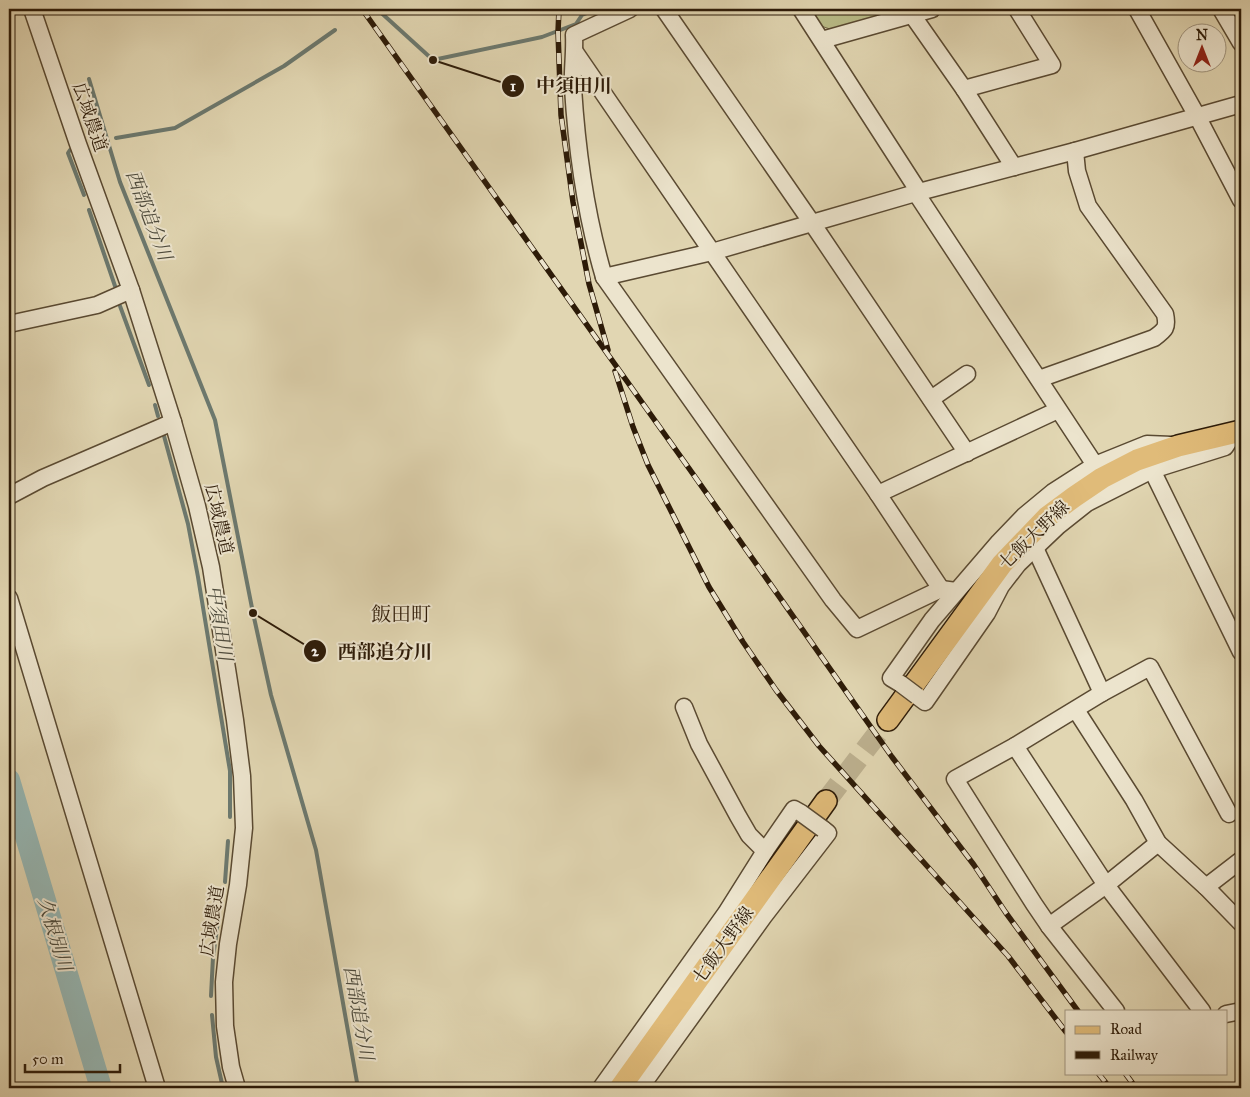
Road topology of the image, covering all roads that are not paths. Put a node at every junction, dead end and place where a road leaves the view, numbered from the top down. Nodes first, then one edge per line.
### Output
1 (32, 9) edge
2 (630, 9) edge
3 (664, 9) edge
4 (801, 9) edge
5 (932, 9) edge
6 (1017, 9) edge
7 (1137, 9) edge
8 (1221, 9) edge
9 (910, 12) edge
10 (822, 40) junction
11 (1241, 43) edge
12 (575, 52) junction
13 (964, 89) junction
14 (1241, 104) edge
15 (1198, 116) junction
16 (1075, 151) junction
17 (1014, 167) junction
18 (918, 193) junction
19 (1241, 200) edge
20 (812, 223) junction
21 (712, 252) junction
22 (604, 277) junction
23 (131, 290) junction
24 (9, 324) edge
25 (968, 374) dead end
26 (1039, 378) junction
27 (931, 399) junction
28 (1058, 410) junction
29 (173, 422) junction
30 (1238, 432) edge
31 (1178, 446) junction
32 (966, 453) junction
33 (1095, 465) junction
34 (1152, 470) junction
35 (878, 494) junction
36 (9, 496) edge
37 (1036, 548) junction
38 (948, 590) junction
39 (9, 598) edge
40 (1240, 647) edge
41 (1102, 693) junction
42 (684, 707) dead end
43 (1076, 710) junction
44 (888, 720) tunnel mouth
45 (1015, 746) junction
46 (826, 801) tunnel mouth
47 (1229, 814) dead end
48 (1158, 843) junction
49 (765, 851) junction
50 (1241, 860) edge
51 (1106, 884) junction
52 (1206, 887) junction
53 (1241, 923) edge
54 (1049, 926) junction
55 (1115, 1010) edge
56 (1201, 1010) edge
57 (1241, 1011) edge
58 (1228, 1014) edge
59 (157, 1088) edge
60 (237, 1088) edge
61 (601, 1088) edge
62 (620, 1088) edge
63 (640, 1088) edge

1 - 23 street, 広域農道
2 - 12 street
3 - 20 street
4 - 10 street
5 - 9 street
6 - 13 street
7 - 15 street
8 - 11 street
9 - 10 street
9 - 13 street
10 - 18 street
12 - 21 street
12 - 22 street
13 - 17 street
14 - 15 street
15 - 16 street
15 - 19 street
16 - 17 street
16 - 26 street
17 - 18 street
18 - 20 street
18 - 26 street
20 - 21 street
20 - 27 street
21 - 22 street
21 - 35 street
22 - 38 street
23 - 24 street
23 - 29 street, 広域農道
25 - 27 street
26 - 28 street
27 - 32 street
28 - 32 street
28 - 33 street
29 - 36 street
29 - 60 street, 広域農道
30 - 31 main road, 七飯大野線
30 - 34 street
31 - 33 street
31 - 44 main road, 七飯大野線
32 - 35 street
33 - 38 street
34 - 37 street
34 - 40 street
35 - 38 street
37 - 38 street, bridge
37 - 41 street
39 - 59 street
41 - 43 street
41 - 47 street
42 - 49 street
43 - 45 street
43 - 48 street
45 - 51 street
45 - 54 street
46 - 62 main road, 七飯大野線
48 - 51 street
48 - 52 street
49 - 61 street
49 - 63 street, bridge
50 - 52 street
51 - 54 street
51 - 56 street
52 - 53 street
54 - 55 street
57 - 58 street

